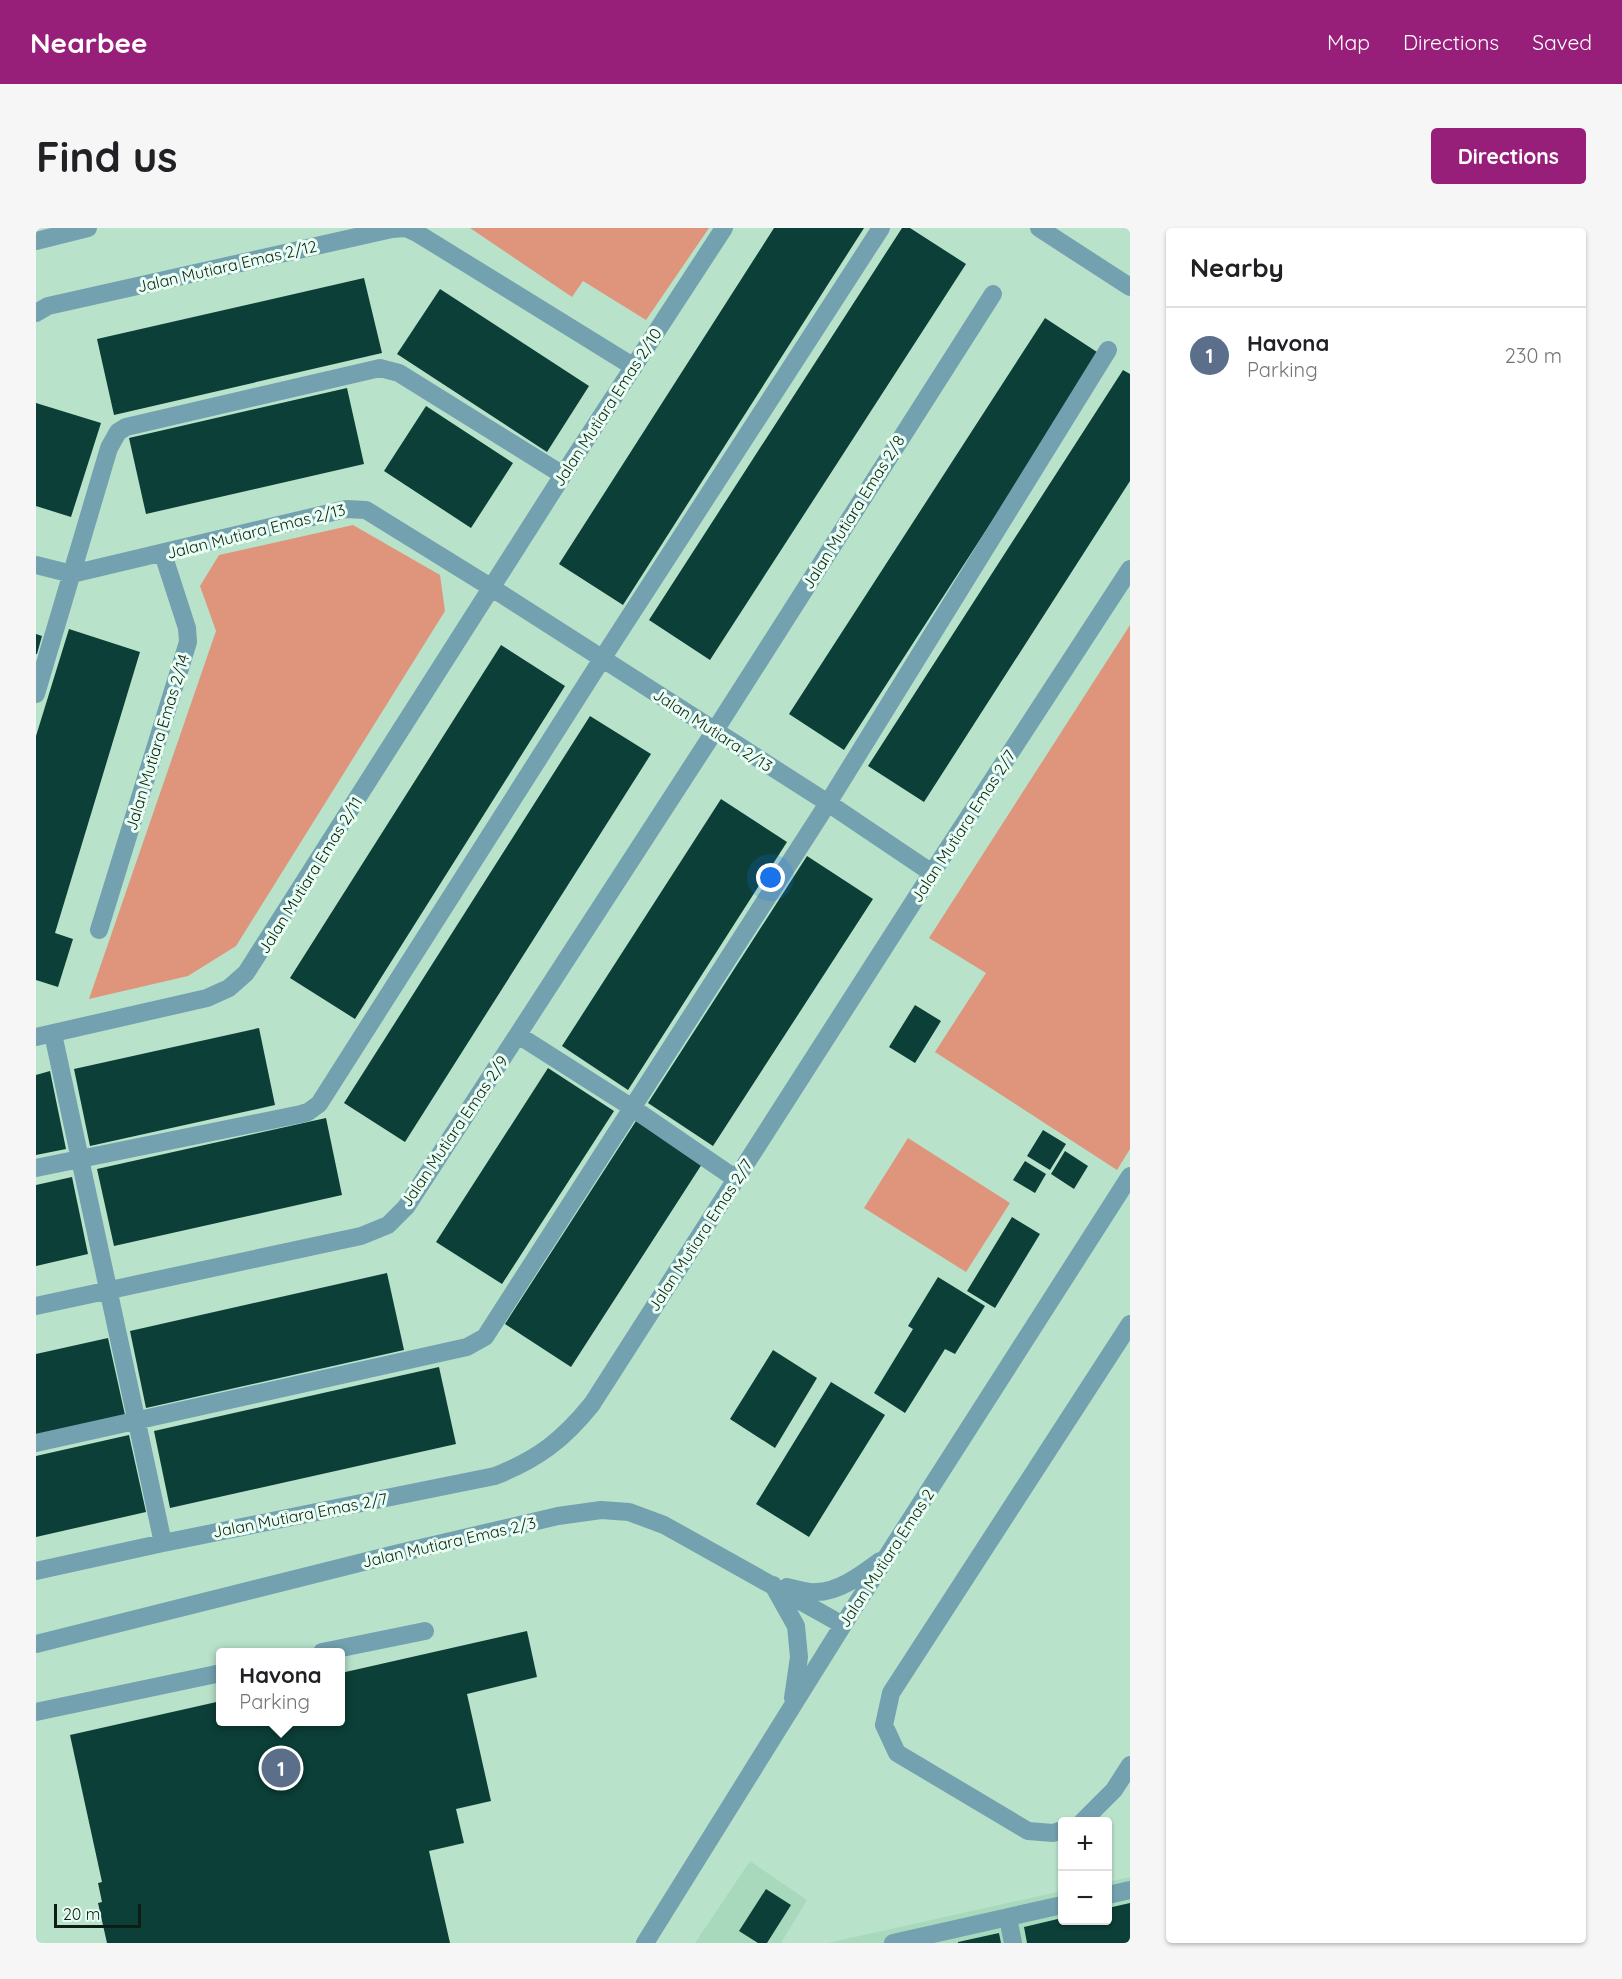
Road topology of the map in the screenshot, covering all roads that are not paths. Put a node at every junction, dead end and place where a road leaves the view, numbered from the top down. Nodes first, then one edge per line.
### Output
1 (88, 228) edge
2 (724, 228) edge
3 (881, 228) edge
4 (1039, 228) edge
5 (36, 241) edge
6 (1130, 287) edge
7 (993, 294) dead end
8 (36, 313) edge
9 (1108, 350) dead end
10 (634, 367) junction
11 (563, 475) junction
12 (163, 554) junction
13 (36, 565) edge
14 (1130, 570) edge
15 (72, 574) junction
16 (492, 588) junction
17 (602, 659) junction
18 (36, 694) edge
19 (714, 732) junction
20 (828, 803) junction
21 (932, 873) junction
22 (99, 930) dead end
23 (518, 1035) junction
24 (45, 1036) edge
25 (631, 1107) junction
26 (80, 1158) junction
27 (36, 1168) edge
28 (1130, 1176) edge
29 (736, 1179) junction
30 (109, 1291) junction
31 (36, 1306) edge
32 (1130, 1324) edge
33 (137, 1421) junction
34 (36, 1443) edge
35 (163, 1543) junction
36 (889, 1555) junction
37 (36, 1571) edge
38 (773, 1585) junction
39 (843, 1625) junction
40 (425, 1631) dead end
41 (36, 1644) edge
42 (345, 1648) edge
43 (216, 1674) edge
44 (790, 1711) junction
45 (36, 1712) edge
46 (1130, 1766) edge
47 (1086, 1817) edge
48 (1058, 1831) edge
49 (1130, 1890) edge
50 (1112, 1894) edge
51 (1058, 1906) edge
52 (1008, 1918) junction
53 (645, 1943) edge
54 (893, 1943) edge
55 (1013, 1943) edge

1 - 5 street
2 - 10 street, Jalan Mutiara Emas 2/10
3 - 17 street
4 - 6 street
7 - 19 street, Jalan Mutiara Emas 2/8
8 - 10 street, Jalan Mutiara Emas 2/12
9 - 20 street
10 - 11 street, Jalan Mutiara Emas 2/10
11 - 15 street
11 - 16 street, Jalan Mutiara Emas 2/10
12 - 15 street, Jalan Mutiara Emas 2/13
12 - 16 street, Jalan Mutiara Emas 2/13
12 - 22 street, Jalan Mutiara Emas 2/14
13 - 15 street, Jalan Mutiara Emas 2/13
14 - 21 street, Jalan Mutiara Emas 2/7
15 - 18 street
16 - 17 street, Jalan Mutiara 2/13
16 - 24 street, Jalan Mutiara Emas 2/11
17 - 19 street, Jalan Mutiara 2/13
17 - 26 street
19 - 20 street, Jalan Mutiara 2/13
19 - 23 street, Jalan Mutiara Emas 2/9
20 - 21 street, Jalan Mutiara 2/13
20 - 25 street
21 - 29 street, Jalan Mutiara Emas 2/7
23 - 25 street
23 - 30 street, Jalan Mutiara Emas 2/9
24 - 26 street
25 - 29 street
25 - 33 street
26 - 27 street
26 - 30 street
28 - 36 street, Jalan Mutiara Emas 2
29 - 35 street, Jalan Mutiara Emas 2/7
30 - 31 street, Jalan Mutiara Emas 2/9
30 - 33 street
32 - 48 street
33 - 34 street
33 - 35 street
35 - 37 street, Jalan Mutiara Emas 2/7
36 - 38 street
36 - 39 street, Jalan Mutiara Emas 2
38 - 39 street, Jalan Mutiara Emas 2/3
38 - 41 street, Jalan Mutiara Emas 2/3
38 - 44 street
39 - 44 street, Jalan Mutiara Emas 2
40 - 42 street
43 - 45 street
44 - 53 street, Jalan Mutiara Emas 2
46 - 47 street
49 - 50 street
51 - 52 street
52 - 54 street
52 - 55 street

